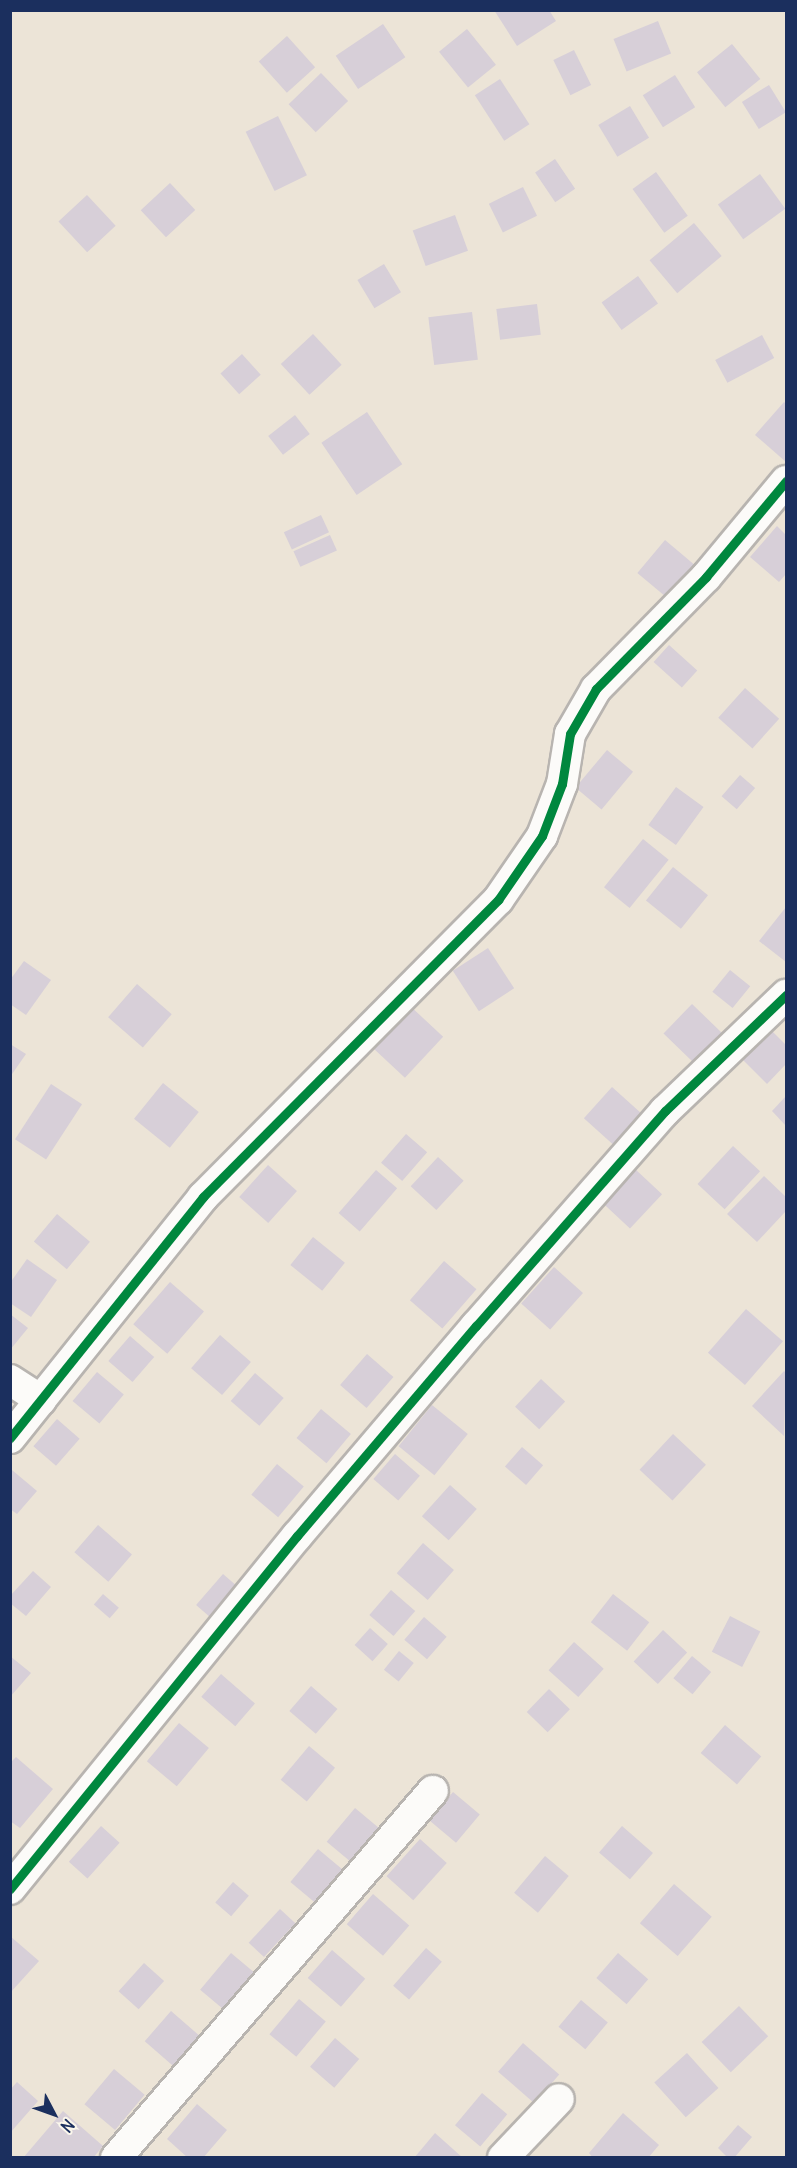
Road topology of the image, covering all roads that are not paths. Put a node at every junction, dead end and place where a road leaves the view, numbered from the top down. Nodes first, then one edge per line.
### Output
1 (786, 480) edge
2 (786, 995) edge
3 (10, 1380) edge
4 (41, 1401) junction
5 (10, 1438) edge
6 (433, 1791) dead end
7 (10, 1888) edge
8 (559, 2099) dead end
9 (116, 2157) edge
10 (503, 2157) edge

1 - 4 street
2 - 7 street
3 - 4 street
4 - 5 street
6 - 9 street
8 - 10 street

